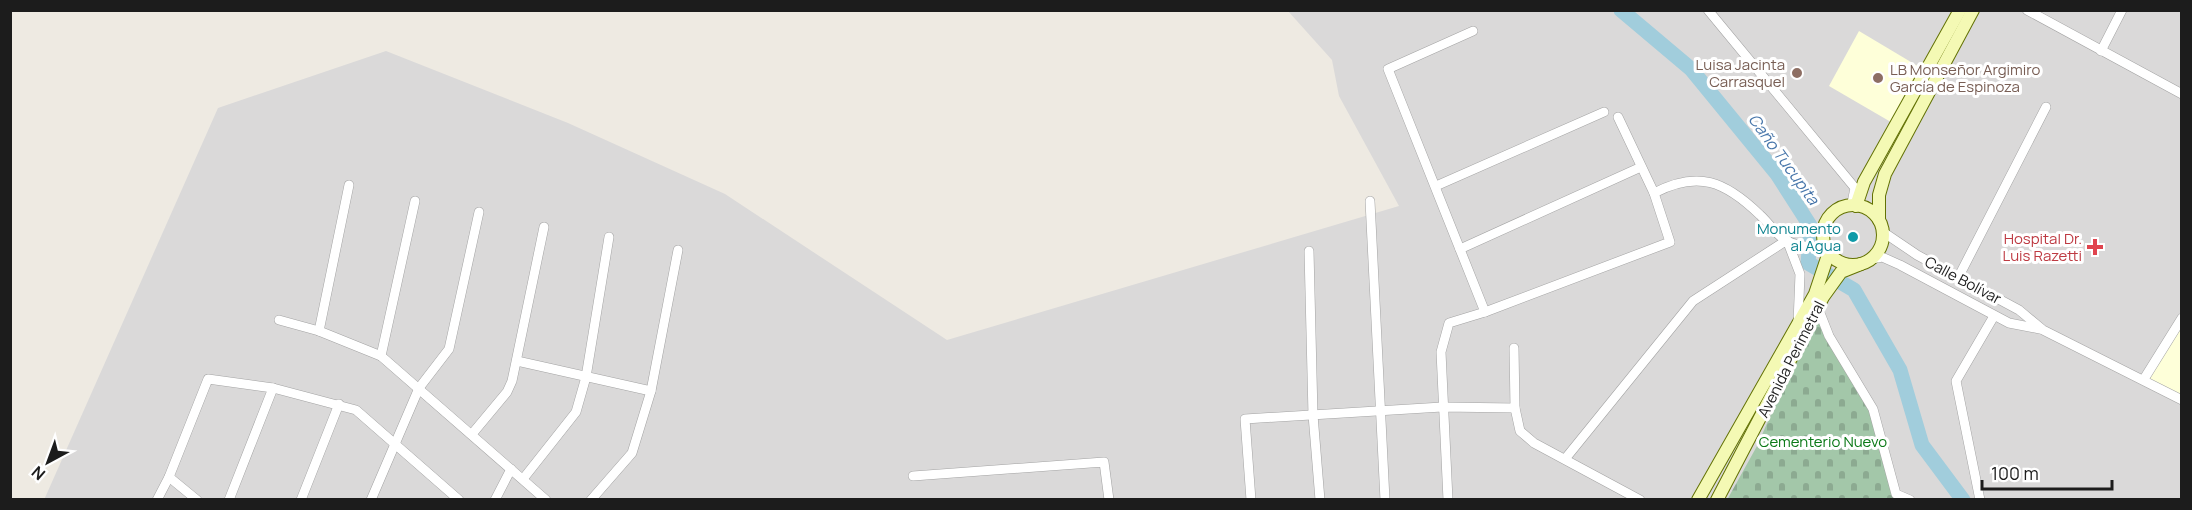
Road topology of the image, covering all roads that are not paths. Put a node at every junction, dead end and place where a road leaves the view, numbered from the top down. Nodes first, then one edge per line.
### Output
1 (1708, 10) edge
2 (1960, 10) edge
3 (1973, 10) edge
4 (2027, 10) edge
5 (2122, 10) edge
6 (1473, 31) dead end
7 (2101, 51) junction
8 (2181, 93) edge
9 (2046, 107) dead end
10 (1604, 112) dead end
11 (1618, 117) dead end
12 (1641, 166) junction
13 (349, 185) dead end
14 (1436, 186) junction
15 (1654, 193) junction
16 (415, 201) dead end
17 (1370, 201) dead end
18 (1854, 206) junction
19 (479, 212) dead end
20 (1881, 226) junction
21 (544, 227) dead end
22 (609, 237) dead end
23 (1786, 240) junction
24 (1460, 249) junction
25 (678, 250) dead end
26 (1309, 251) dead end
27 (1828, 251) junction
28 (1866, 262) junction
29 (1958, 278) junction
30 (1825, 284) junction
31 (1818, 308) junction
32 (1485, 312) junction
33 (1994, 316) junction
34 (2181, 318) edge
35 (279, 320) dead end
36 (1798, 323) junction
37 (2043, 330) junction
38 (319, 331) junction
39 (1514, 348) dead end
40 (381, 356) junction
41 (517, 361) junction
42 (585, 376) junction
43 (2144, 379) junction
44 (273, 388) junction
45 (419, 388) junction
46 (651, 392) junction
47 (2181, 400) edge
48 (339, 404) junction
49 (1442, 407) junction
50 (1515, 408) junction
51 (1379, 412) junction
52 (1313, 415) junction
53 (472, 434) junction
54 (394, 443) junction
55 (1565, 459) junction
56 (511, 469) junction
57 (913, 476) dead end
58 (169, 477) junction
59 (523, 479) junction
60 (157, 500) edge
61 (197, 500) edge
62 (229, 500) edge
63 (300, 500) edge
64 (371, 500) edge
65 (459, 500) edge
66 (495, 500) edge
67 (546, 500) edge
68 (591, 500) edge
69 (1109, 500) edge
70 (1251, 500) edge
71 (1320, 500) edge
72 (1385, 500) edge
73 (1448, 500) edge
74 (1640, 500) edge
75 (1698, 500) edge
76 (1717, 500) edge
77 (1910, 500) edge
78 (1980, 500) edge

1 - 18 street
2 - 18 street
3 - 20 street
4 - 7 street
5 - 7 street
6 - 14 street
7 - 8 street
9 - 29 street
10 - 14 street
11 - 12 street
12 - 15 street
12 - 24 street
13 - 38 street
14 - 24 street
15 - 23 street
15 - 32 street
16 - 40 street
17 - 51 street
18 - 20 street
18 - 27 street
19 - 45 street
20 - 28 street
20 - 29 street, Calle Bolívar
21 - 41 street
22 - 42 street
23 - 27 street
23 - 36 street
23 - 55 street
24 - 32 street
25 - 46 street
26 - 52 street
27 - 28 street
27 - 30 street, Avenida Perimetral
28 - 30 street, Avenida Perimetral
28 - 33 street, Calle Bolívar
29 - 37 street, Calle Bolívar
30 - 31 street, Avenida Perimetral
30 - 36 street, Avenida Perimetral
31 - 76 street, Avenida Perimetral
31 - 77 street
32 - 49 street
33 - 37 street, Calle Bolívar
33 - 78 street
34 - 43 street
35 - 38 street
36 - 75 street, Avenida Perimetral
37 - 43 street, Calle Bolívar
38 - 40 street
39 - 50 street
40 - 45 street
41 - 42 street
41 - 53 street
42 - 46 street
42 - 59 street
43 - 47 street, Calle Bolívar
44 - 48 street
44 - 58 street
44 - 62 street
45 - 53 street
45 - 54 street
46 - 68 street
48 - 54 street
48 - 63 street
49 - 50 street
49 - 51 street
49 - 73 street
50 - 55 street
51 - 52 street
51 - 72 street
52 - 70 street
52 - 71 street
53 - 56 street
54 - 64 street
54 - 65 street
55 - 74 street
56 - 59 street
56 - 66 street
57 - 69 street
58 - 60 street
58 - 61 street
59 - 67 street

